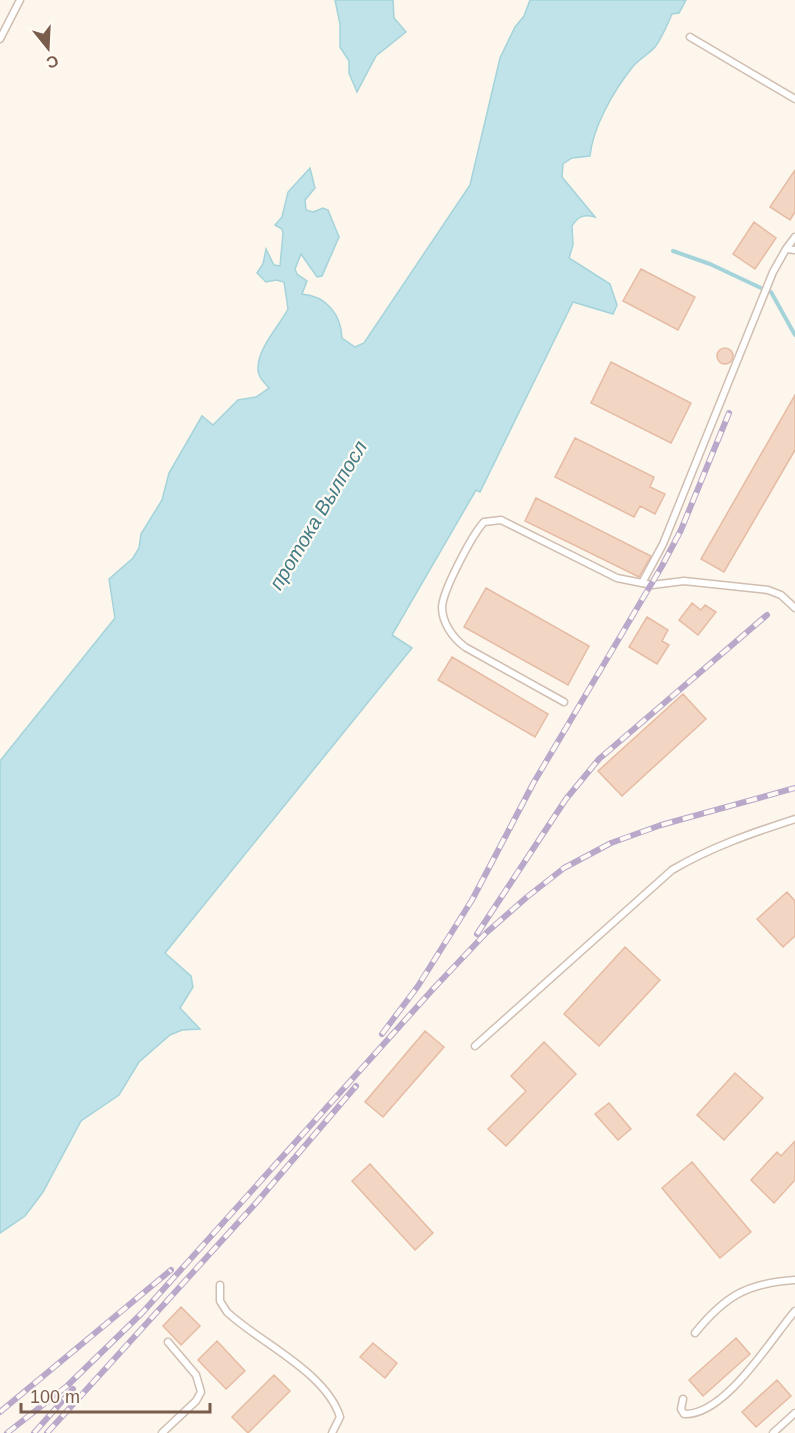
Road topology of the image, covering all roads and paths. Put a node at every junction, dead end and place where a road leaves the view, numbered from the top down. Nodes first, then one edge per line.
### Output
1 (20, 0) edge
2 (690, 37) dead end
3 (0, 39) edge
4 (795, 99) edge
5 (795, 237) edge
6 (786, 249) junction
7 (795, 250) edge
8 (642, 583) junction
9 (795, 608) edge
10 (564, 702) dead end
11 (795, 819) edge
12 (475, 1046) dead end
13 (795, 1280) edge
14 (220, 1285) dead end
15 (795, 1311) edge
16 (695, 1333) dead end
17 (168, 1342) dead end
18 (683, 1400) dead end
19 (795, 1413) edge
20 (162, 1433) edge
21 (332, 1433) edge
22 (773, 1433) edge

1 - 3 lane
2 - 4 lane
5 - 6 lane
6 - 7 lane
6 - 8 lane
8 - 9 lane
8 - 10 lane
11 - 12 lane
13 - 16 lane
14 - 21 lane
15 - 18 lane
17 - 20 lane
19 - 22 lane

